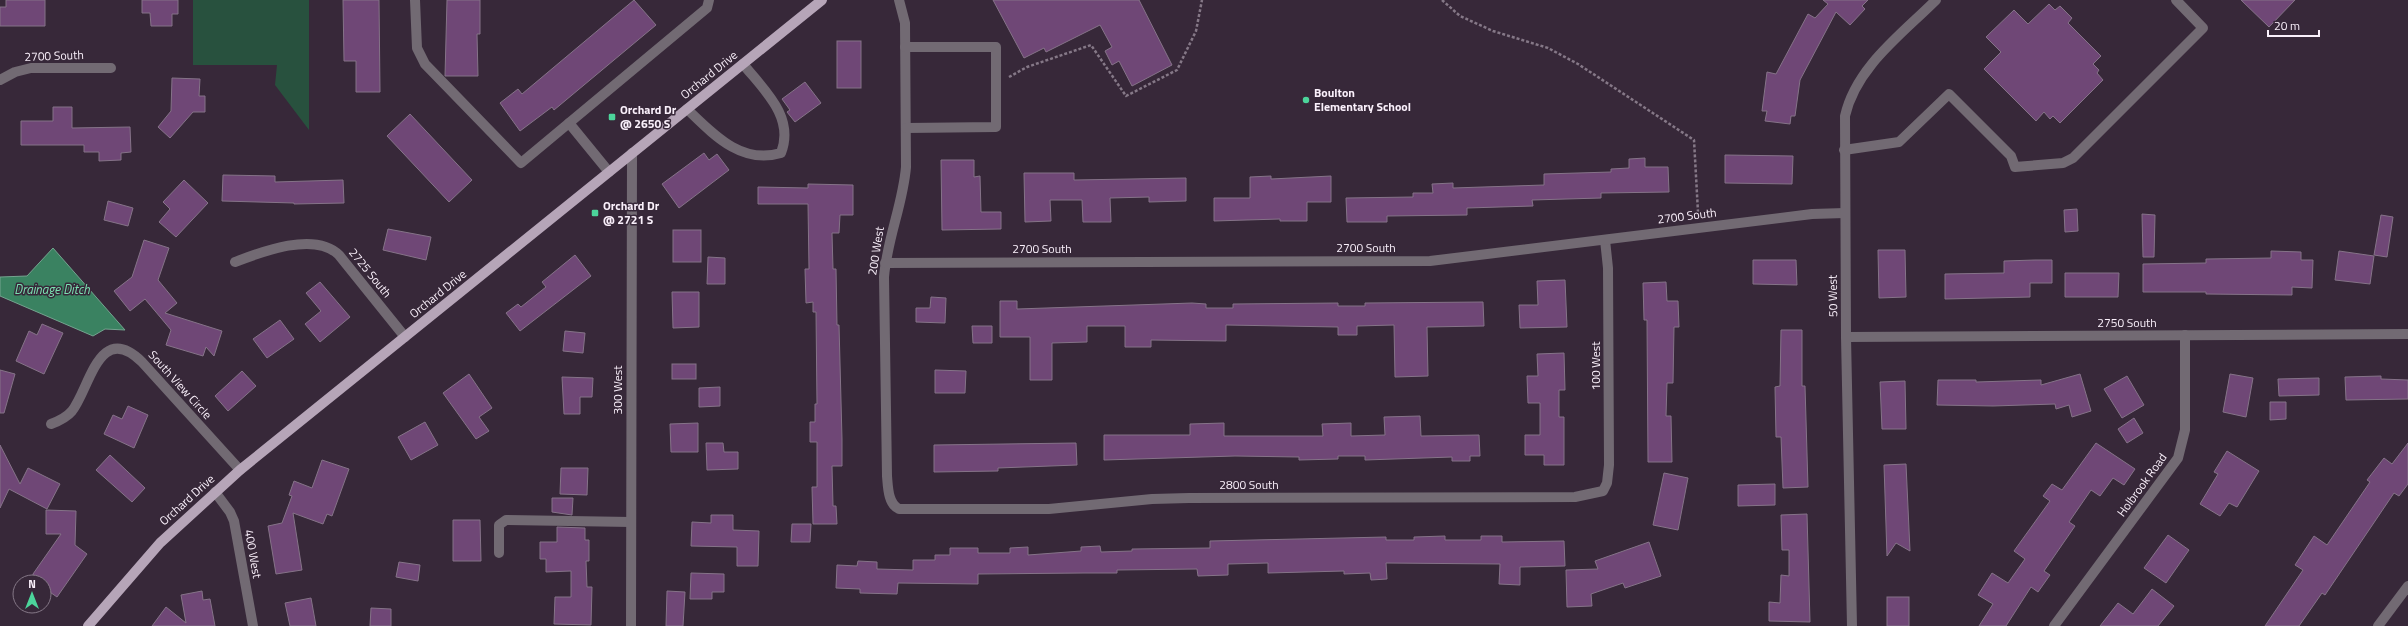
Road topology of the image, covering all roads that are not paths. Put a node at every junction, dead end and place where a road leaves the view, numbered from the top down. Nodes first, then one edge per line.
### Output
1 (415, 0) edge
2 (709, 0) edge
3 (822, 0) edge
4 (899, 0) edge
5 (1936, 0) edge
6 (2176, 0) edge
7 (905, 47) junction
8 (743, 64) junction
9 (111, 68) dead end
10 (0, 80) edge
11 (687, 109) junction
12 (569, 123) junction
13 (906, 128) junction
14 (1844, 150) junction
15 (632, 153) junction
16 (609, 172) junction
17 (1845, 213) junction
18 (1605, 240) junction
19 (235, 262) dead end
20 (885, 263) junction
21 (2408, 334) edge
22 (2185, 336) junction
23 (405, 338) junction
24 (1846, 338) junction
25 (52, 424) dead end
26 (240, 470) junction
27 (1603, 491) joint
28 (215, 492) junction
29 (894, 507) joint
30 (631, 522) junction
31 (499, 553) dead end
32 (2408, 586) edge
33 (88, 626) edge
34 (253, 626) edge
35 (631, 626) edge
36 (1852, 626) edge
37 (2054, 626) edge
38 (2378, 626) edge

1 - 12 street
2 - 12 street
3 - 8 main road, Orchard Drive
4 - 7 street, 200 West
5 - 14 street, 50 West
6 - 14 street
7 - 13 street, 200 West
7 - 13 street
8 - 11 main road, Orchard Drive
8 - 11 street
9 - 10 street, 2700 South
11 - 15 main road, Orchard Drive
12 - 16 street
13 - 20 street, 200 West
14 - 17 street, 50 West
15 - 16 main road, Orchard Drive
15 - 30 street, 300 West
16 - 23 main road, Orchard Drive
17 - 18 street, 2700 South
17 - 24 street, 50 West
18 - 20 street, 2700 South
18 - 27 street, 100 West
19 - 23 street, 2725 South
20 - 29 street, 200 West
21 - 22 street, 2750 South
22 - 24 street, 2750 South
22 - 37 street, Holbrook Road
23 - 26 main road, Orchard Drive
24 - 36 street, 50 West
25 - 26 street, South View Circle
26 - 28 main road, Orchard Drive
27 - 29 street, 2800 South
28 - 33 main road, Orchard Drive
28 - 34 street, 400 West
30 - 31 street
30 - 35 street, 300 West
32 - 38 street

